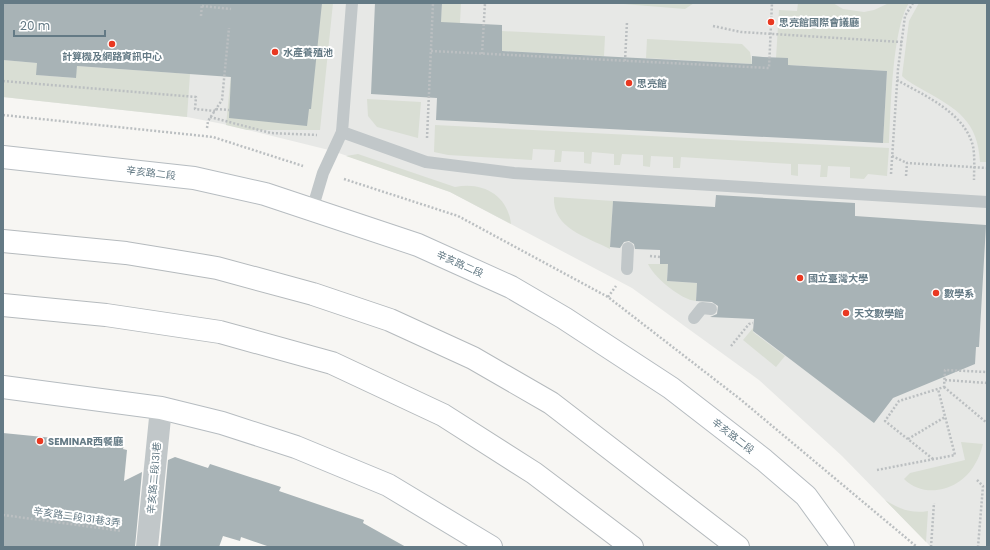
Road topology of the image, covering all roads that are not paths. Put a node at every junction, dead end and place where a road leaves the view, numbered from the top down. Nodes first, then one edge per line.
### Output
1 (352, 3) edge
2 (341, 134) junction
3 (3, 157) edge
4 (981, 202) edge
5 (312, 210) junction
6 (3, 241) edge
7 (628, 248) dead end
8 (627, 269) dead end
9 (3, 305) edge
10 (711, 309) dead end
11 (694, 318) dead end
12 (3, 387) edge
13 (161, 408) junction
14 (148, 541) edge
15 (843, 544) edge
16 (491, 547) edge
17 (632, 547) edge
18 (738, 547) edge

1 - 2 lane
2 - 4 lane
2 - 5 lane
3 - 5 main road, 辛亥路二段
5 - 15 main road, 辛亥路二段
6 - 18 main road
7 - 8 lane
9 - 17 main road
10 - 11 lane
12 - 13 main road
13 - 14 street, 辛亥路二段131巷
13 - 16 main road

